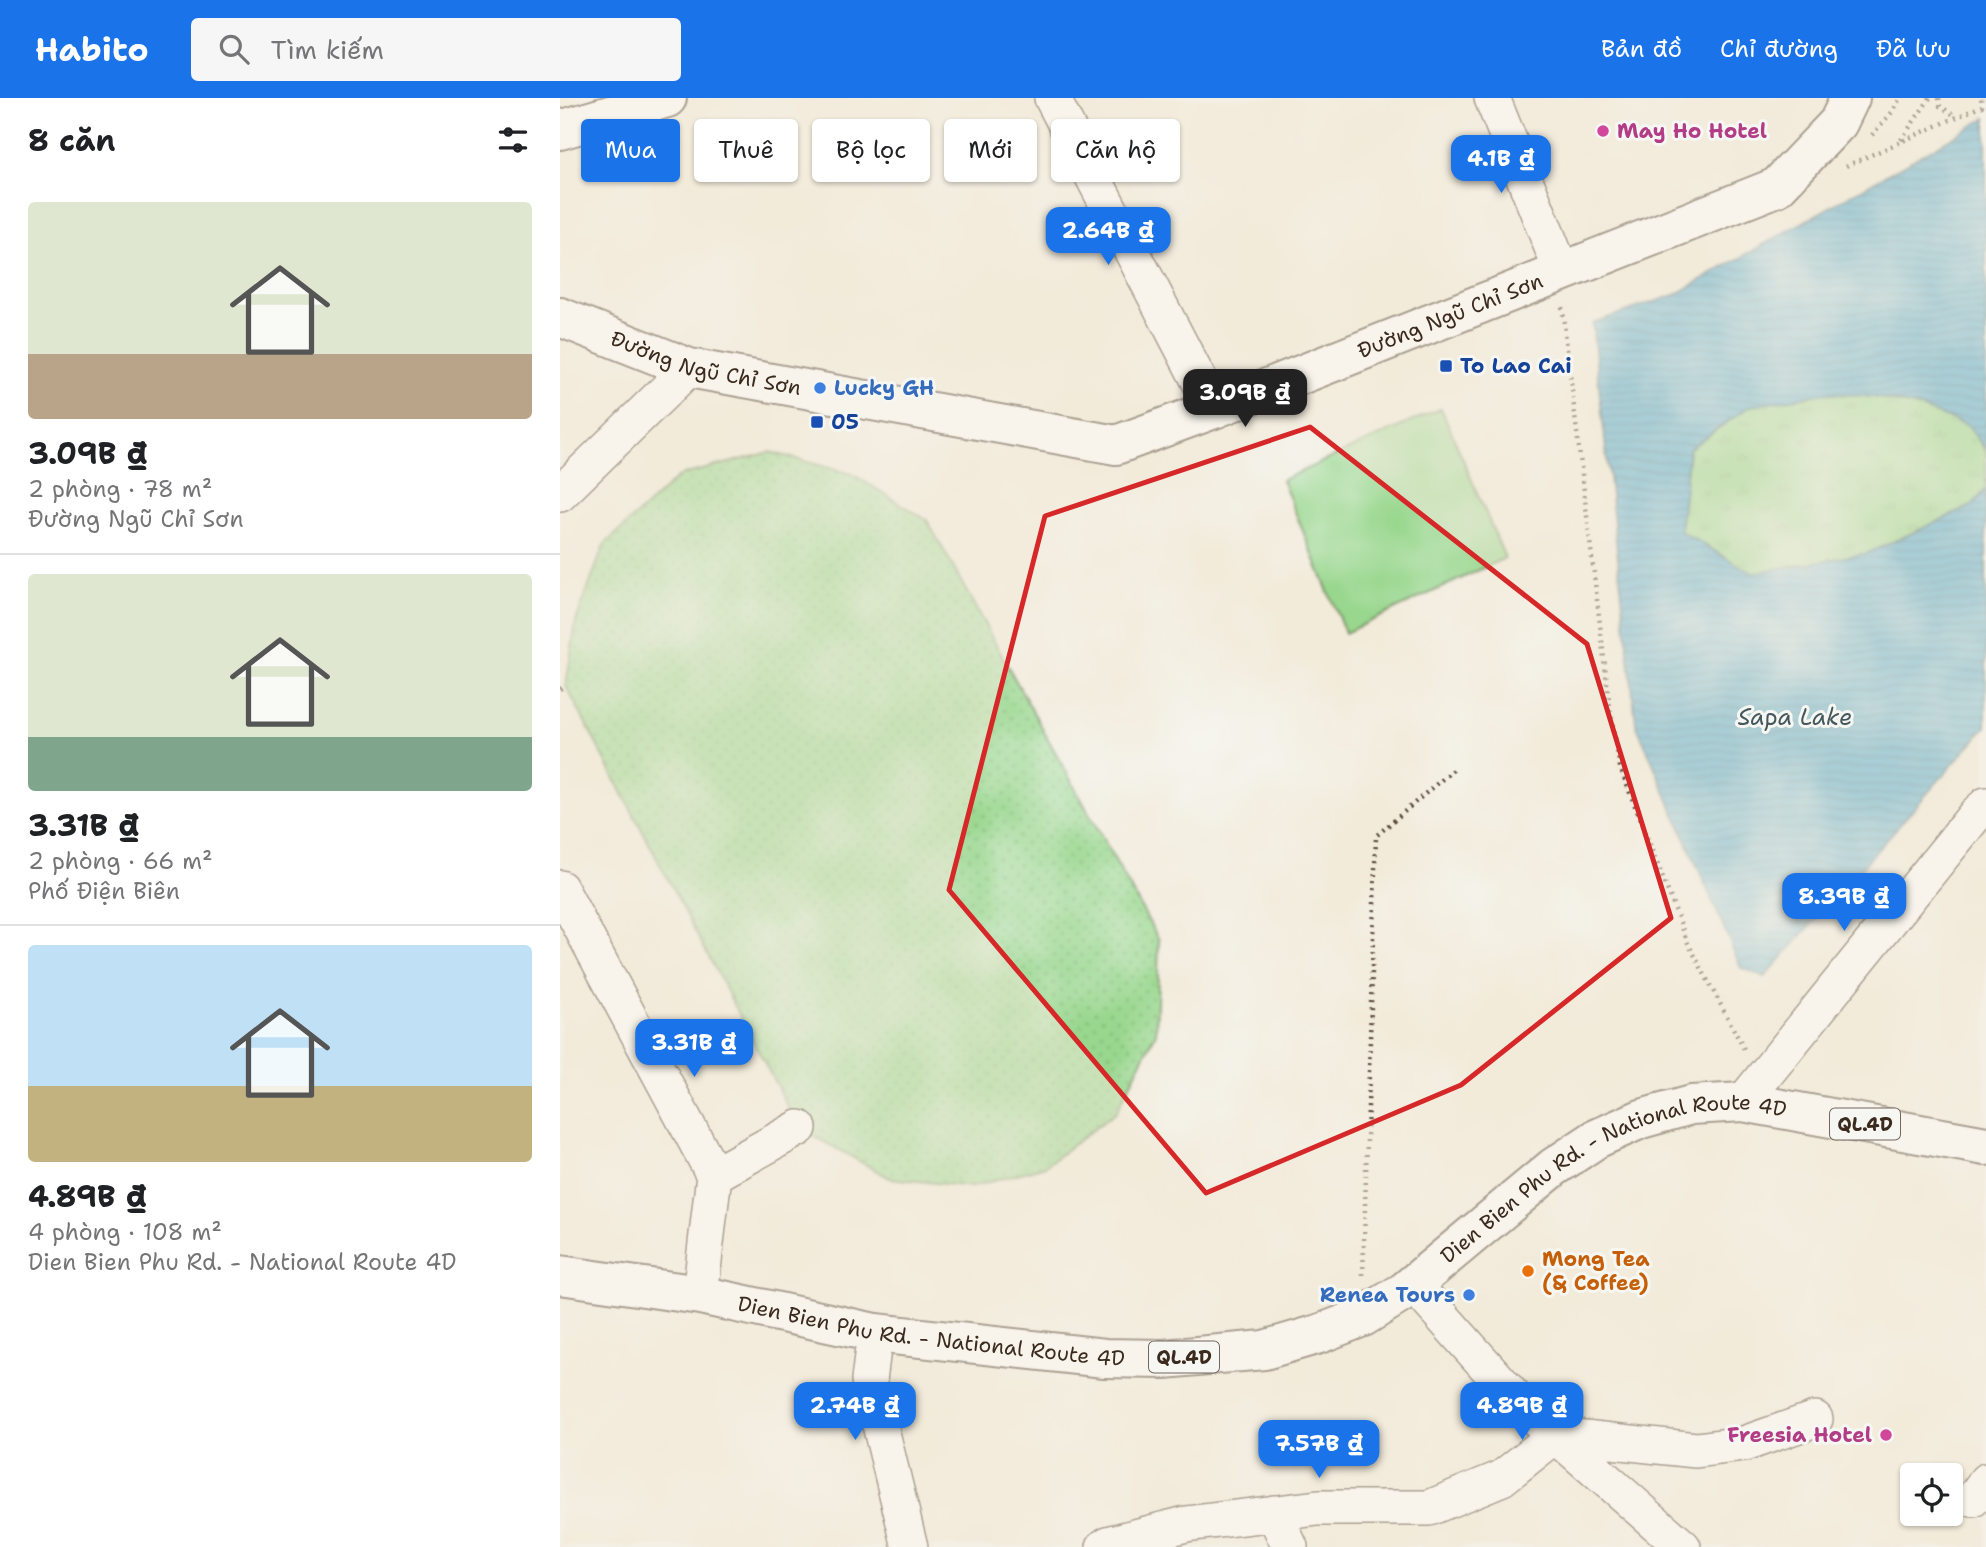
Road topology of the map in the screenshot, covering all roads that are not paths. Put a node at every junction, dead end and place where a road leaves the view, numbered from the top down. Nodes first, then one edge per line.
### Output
1 (667, 98) edge
2 (1052, 98) edge
3 (1492, 98) edge
4 (1846, 115) edge
5 (560, 130) edge
6 (1568, 287) junction
7 (560, 317) edge
8 (689, 368) junction
9 (1214, 409) junction
10 (560, 494) edge
11 (1986, 806) edge
12 (560, 888) edge
13 (568, 924) edge
14 (1752, 1091) junction
15 (799, 1128) dead end
16 (1986, 1146) edge
17 (714, 1175) junction
18 (560, 1275) edge
19 (1413, 1284) junction
20 (699, 1295) junction
21 (875, 1333) junction
22 (1815, 1419) dead end
23 (1556, 1435) junction
24 (1274, 1513) junction
25 (910, 1547) edge
26 (1104, 1547) edge
27 (1290, 1547) edge
28 (1684, 1547) edge

1 - 5 main road
2 - 9 street
3 - 6 street
4 - 6 main road, Đường Ngũ Chỉ Sơn
6 - 9 main road, Đường Ngũ Chỉ Sơn
7 - 8 main road, Đường Ngũ Chỉ Sơn
8 - 9 main road, Đường Ngũ Chỉ Sơn
8 - 10 street
11 - 14 street
12 - 13 street
13 - 17 street
14 - 16 main road, Dien Bien Phu Rd. - National Route 4D / QL.4D
14 - 19 main road, Dien Bien Phu Rd. - National Route 4D / QL.4D
15 - 17 street
17 - 20 street
18 - 20 main road, Dien Bien Phu Rd. - National Route 4D / QL.4D
19 - 21 main road, Dien Bien Phu Rd. - National Route 4D / QL.4D
19 - 23 street
20 - 21 main road, Dien Bien Phu Rd. - National Route 4D / QL.4D
21 - 25 street
22 - 23 street
23 - 24 street
23 - 28 street
24 - 26 street
24 - 27 street

